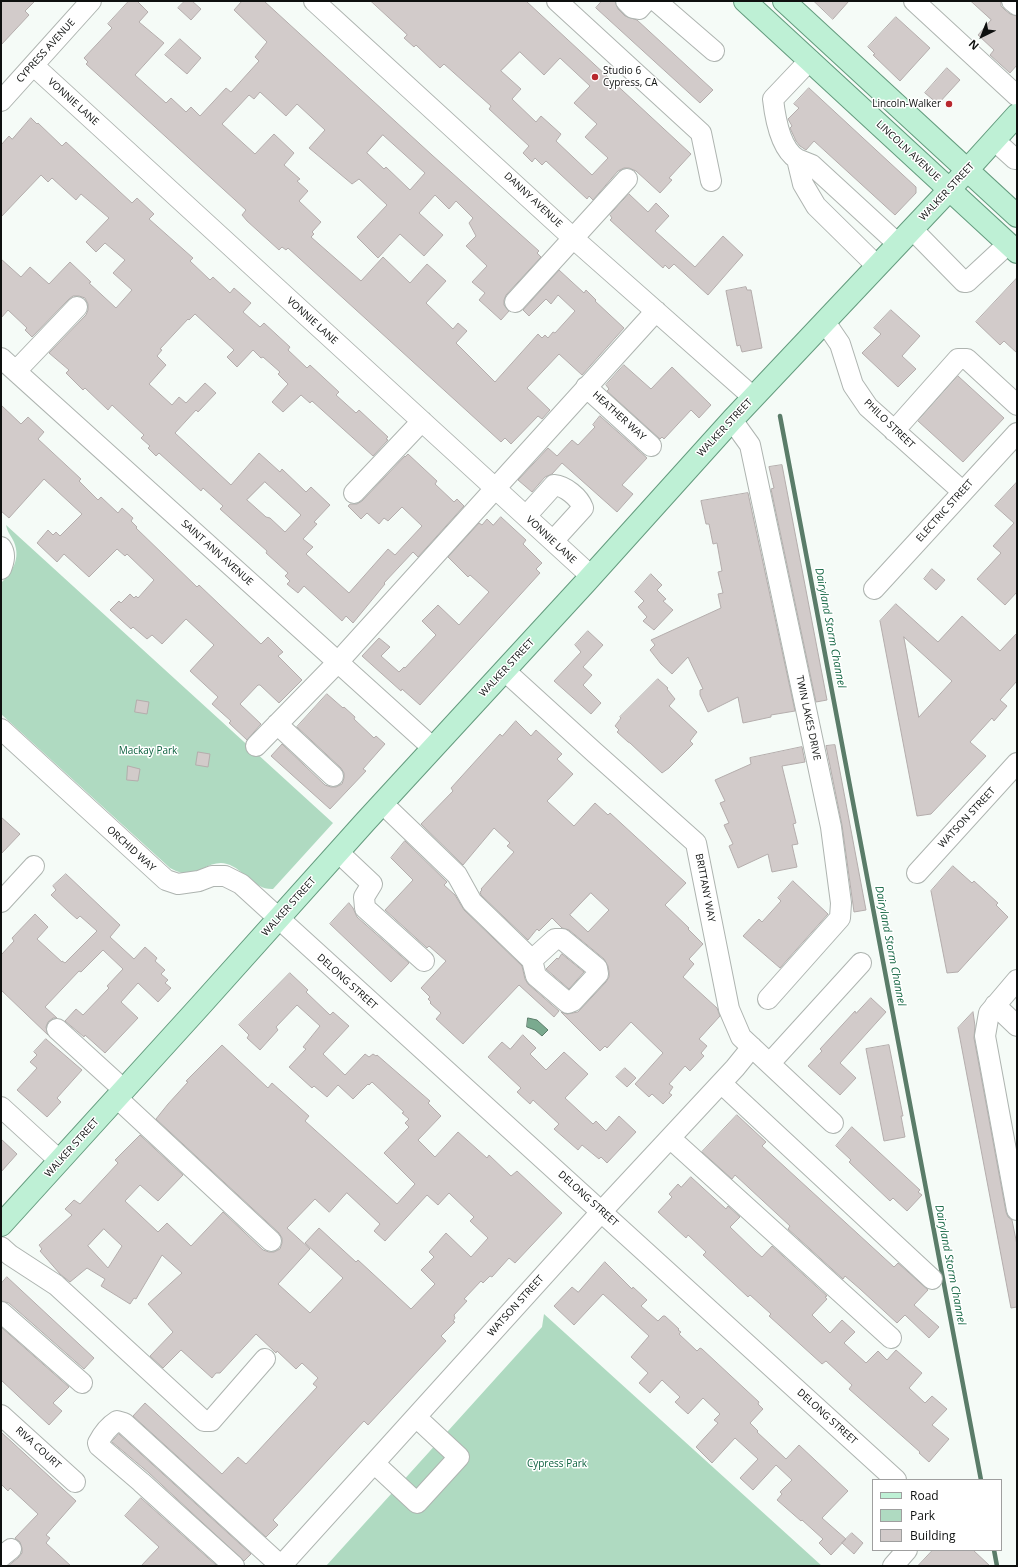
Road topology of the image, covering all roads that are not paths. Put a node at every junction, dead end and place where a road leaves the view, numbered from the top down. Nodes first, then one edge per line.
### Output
1 (314, 1) edge
2 (557, 1) edge
3 (626, 1) edge
4 (646, 1) edge
5 (656, 1) edge
6 (745, 1) edge
7 (784, 1) edge
8 (914, 1) edge
9 (1012, 1) edge
10 (88, 2) edge
11 (1017, 5) edge
12 (714, 51) dead end
13 (810, 60) junction
14 (34, 66) junction
15 (1017, 96) edge
16 (1, 101) edge
17 (1017, 115) edge
18 (994, 140) junction
19 (797, 158) junction
20 (1015, 159) dead end
21 (967, 170) junction
22 (627, 178) dead end
23 (711, 181) dead end
24 (950, 189) junction
25 (1017, 216) edge
26 (905, 236) junction
27 (573, 238) junction
28 (1013, 248) edge
29 (877, 266) junction
30 (515, 302) dead end
31 (77, 307) dead end
32 (656, 311) junction
33 (825, 322) junction
34 (1, 358) edge
35 (16, 371) junction
36 (586, 387) junction
37 (753, 397) junction
38 (1017, 405) edge
39 (732, 420) junction
40 (422, 421) junction
41 (894, 431) junction
42 (1017, 433) edge
43 (651, 446) dead end
44 (495, 488) junction
45 (963, 492) junction
46 (354, 493) dead end
47 (526, 516) junction
48 (553, 542) junction
49 (1, 547) edge
50 (1, 569) edge
51 (591, 576) junction
52 (874, 589) dead end
53 (338, 662) junction
54 (505, 671) junction
55 (277, 724) junction
56 (1, 730) edge
57 (256, 746) dead end
58 (433, 748) junction
59 (1017, 764) edge
60 (333, 776) dead end
61 (382, 803) junction
62 (338, 852) junction
63 (34, 866) dead end
64 (916, 873) dead end
65 (1, 902) edge
66 (278, 919) junction
67 (532, 960) dead end
68 (424, 961) dead end
69 (861, 963) dead end
70 (1017, 980) edge
71 (768, 999) dead end
72 (995, 1005) junction
73 (1017, 1026) edge
74 (57, 1028) dead end
75 (752, 1047) junction
76 (770, 1063) junction
77 (722, 1083) junction
78 (120, 1094) junction
79 (1, 1107) edge
80 (833, 1123) dead end
81 (670, 1138) junction
82 (60, 1161) junction
83 (1017, 1210) edge
84 (602, 1211) junction
85 (1, 1224) edge
86 (271, 1241) dead end
87 (1, 1247) edge
88 (932, 1279) dead end
89 (1, 1312) edge
90 (891, 1338) dead end
91 (265, 1358) dead end
92 (82, 1384) dead end
93 (1, 1415) edge
94 (416, 1417) junction
95 (374, 1463) junction
96 (895, 1479) edge
97 (75, 1482) dead end
98 (906, 1551) edge
99 (234, 1566) edge
100 (281, 1566) edge
101 (893, 1566) edge

1 - 27 street, DANNY AVENUE
2 - 23 street
3 - 4 street
5 - 12 street
6 - 13 main road, LINCOLN AVENUE
7 - 21 main road
8 - 15 street
9 - 11 street
10 - 14 street, CYPRESS AVENUE
13 - 19 street
13 - 24 main road, LINCOLN AVENUE
14 - 16 street, CYPRESS AVENUE
14 - 40 street, VONNIE LANE
17 - 18 main road, WALKER STREET
18 - 20 street
18 - 21 main road, WALKER STREET
19 - 26 street
19 - 29 street
21 - 24 main road, WALKER STREET
21 - 25 main road
22 - 27 street
24 - 26 main road, WALKER STREET
24 - 28 main road, LINCOLN AVENUE
26 - 28 street
26 - 29 main road, WALKER STREET
27 - 30 street
27 - 32 street, DANNY AVENUE
29 - 33 main road, WALKER STREET
31 - 35 street
32 - 36 street
32 - 37 street, DANNY AVENUE
33 - 37 main road, WALKER STREET
33 - 41 street, PHILO STREET
34 - 35 street, SAINT ANN AVENUE
35 - 53 street, SAINT ANN AVENUE
36 - 43 street, HEATHER WAY
36 - 44 street
37 - 39 main road, WALKER STREET
38 - 41 street
39 - 51 main road, WALKER STREET
39 - 71 street, TWIN LAKES DRIVE
40 - 44 street, VONNIE LANE
40 - 46 street
41 - 45 street, PHILO STREET
42 - 45 street, ELECTRIC STREET
44 - 47 street, VONNIE LANE
44 - 53 street
45 - 52 street, ELECTRIC STREET
47 - 48 street, VONNIE LANE
47 - 48 street
48 - 51 street, VONNIE LANE
49 - 50 street
51 - 54 main road, WALKER STREET
53 - 55 street
53 - 58 street, SAINT ANN AVENUE
54 - 58 main road, WALKER STREET
54 - 75 street, BRITTANY WAY
55 - 57 street
55 - 60 street
56 - 66 street, ORCHID WAY
58 - 61 main road, WALKER STREET
59 - 64 street, WATSON STREET
61 - 62 main road, WALKER STREET
61 - 67 street
62 - 66 main road, WALKER STREET
62 - 68 street
63 - 65 street
66 - 78 main road, WALKER STREET
66 - 84 street, DELONG STREET
69 - 76 street
70 - 72 street
72 - 73 street
72 - 83 street
74 - 78 street
75 - 76 street, BRITTANY WAY
75 - 77 street, WATSON STREET
76 - 80 street, BRITTANY WAY
77 - 81 street, WATSON STREET
77 - 88 street
78 - 82 main road, WALKER STREET
78 - 86 street
79 - 82 street
81 - 84 street, WATSON STREET
81 - 90 street
82 - 85 main road, WALKER STREET
84 - 94 street, WATSON STREET
84 - 96 street, DELONG STREET
87 - 91 street
89 - 92 street
93 - 97 street, RIVA COURT
94 - 95 street, WATSON STREET
94 - 95 street
95 - 100 street, WATSON STREET
98 - 101 street
99 - 100 street

